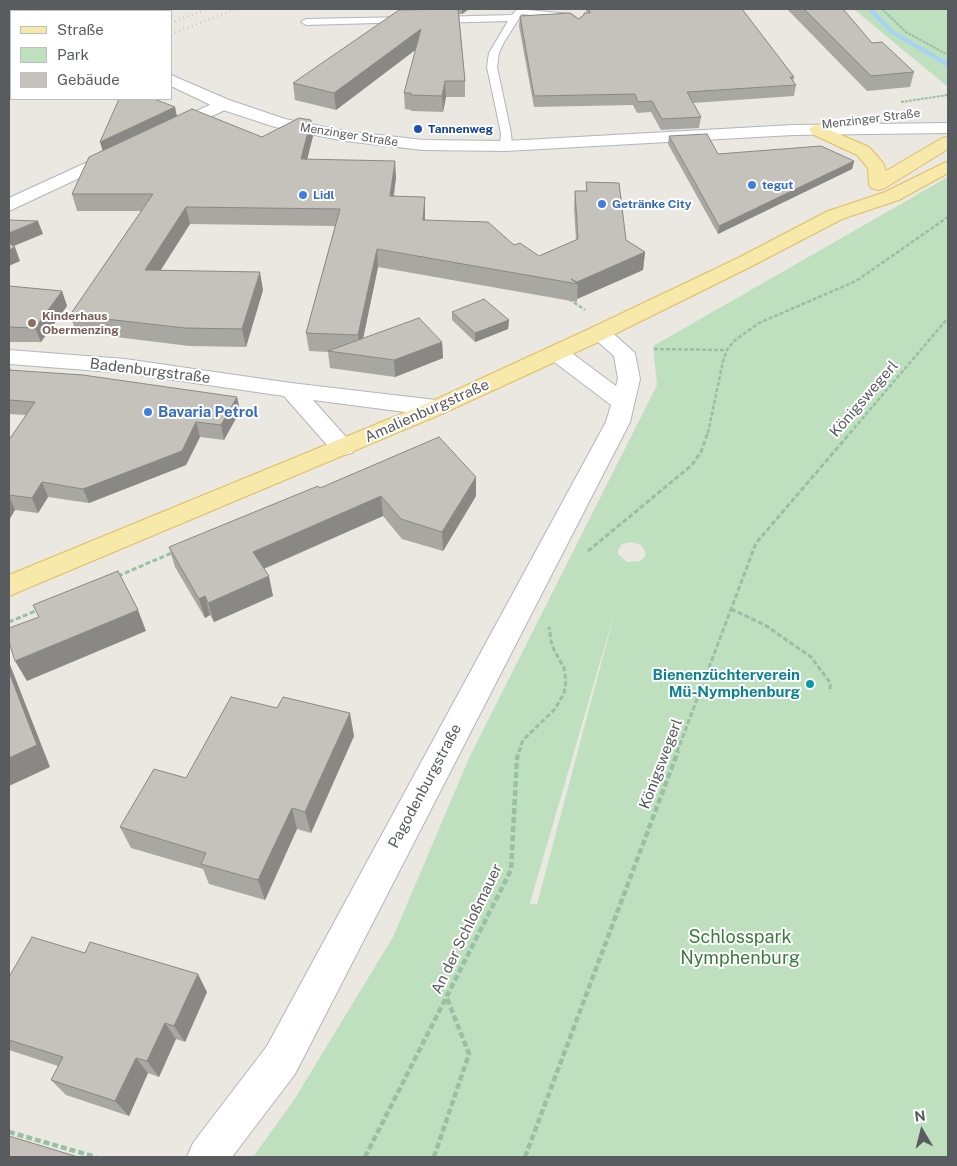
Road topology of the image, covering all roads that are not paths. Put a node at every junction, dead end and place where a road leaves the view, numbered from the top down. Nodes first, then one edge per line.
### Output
1 (519, 12) edge
2 (306, 22) dead end
3 (577, 24) edge
4 (172, 80) edge
5 (223, 104) junction
6 (929, 112) dead end
7 (948, 128) edge
8 (793, 130) junction
9 (818, 130) junction
10 (150, 138) edge
11 (948, 142) edge
12 (506, 146) junction
13 (132, 147) edge
14 (948, 166) edge
15 (878, 184) junction
16 (9, 204) edge
17 (835, 216) junction
18 (599, 333) junction
19 (558, 353) junction
20 (9, 357) edge
21 (291, 390) junction
22 (624, 404) junction
23 (436, 408) junction
24 (343, 447) junction
25 (9, 586) edge
26 (207, 1157) edge

1 - 2 lane
1 - 3 lane
1 - 12 lane
4 - 5 street, Menzinger Straße
5 - 10 street
5 - 12 street, Menzinger Straße
6 - 8 street, Menzinger Straße
7 - 9 street, Menzinger Straße
8 - 9 street, Menzinger Straße
8 - 12 street, Menzinger Straße
9 - 15 main road
11 - 15 main road, Amalienburgstraße
13 - 16 street
14 - 17 main road, Amalienburgstraße
15 - 17 main road, Amalienburgstraße
17 - 18 main road, Amalienburgstraße
18 - 19 main road, Amalienburgstraße
18 - 22 street, Pagodenburgstraße
19 - 22 street
19 - 23 main road, Amalienburgstraße
20 - 21 street, Badenburgstraße
21 - 23 street, Badenburgstraße
21 - 24 street
22 - 26 street, Pagodenburgstraße
23 - 24 main road, Amalienburgstraße
24 - 25 main road, Amalienburgstraße

